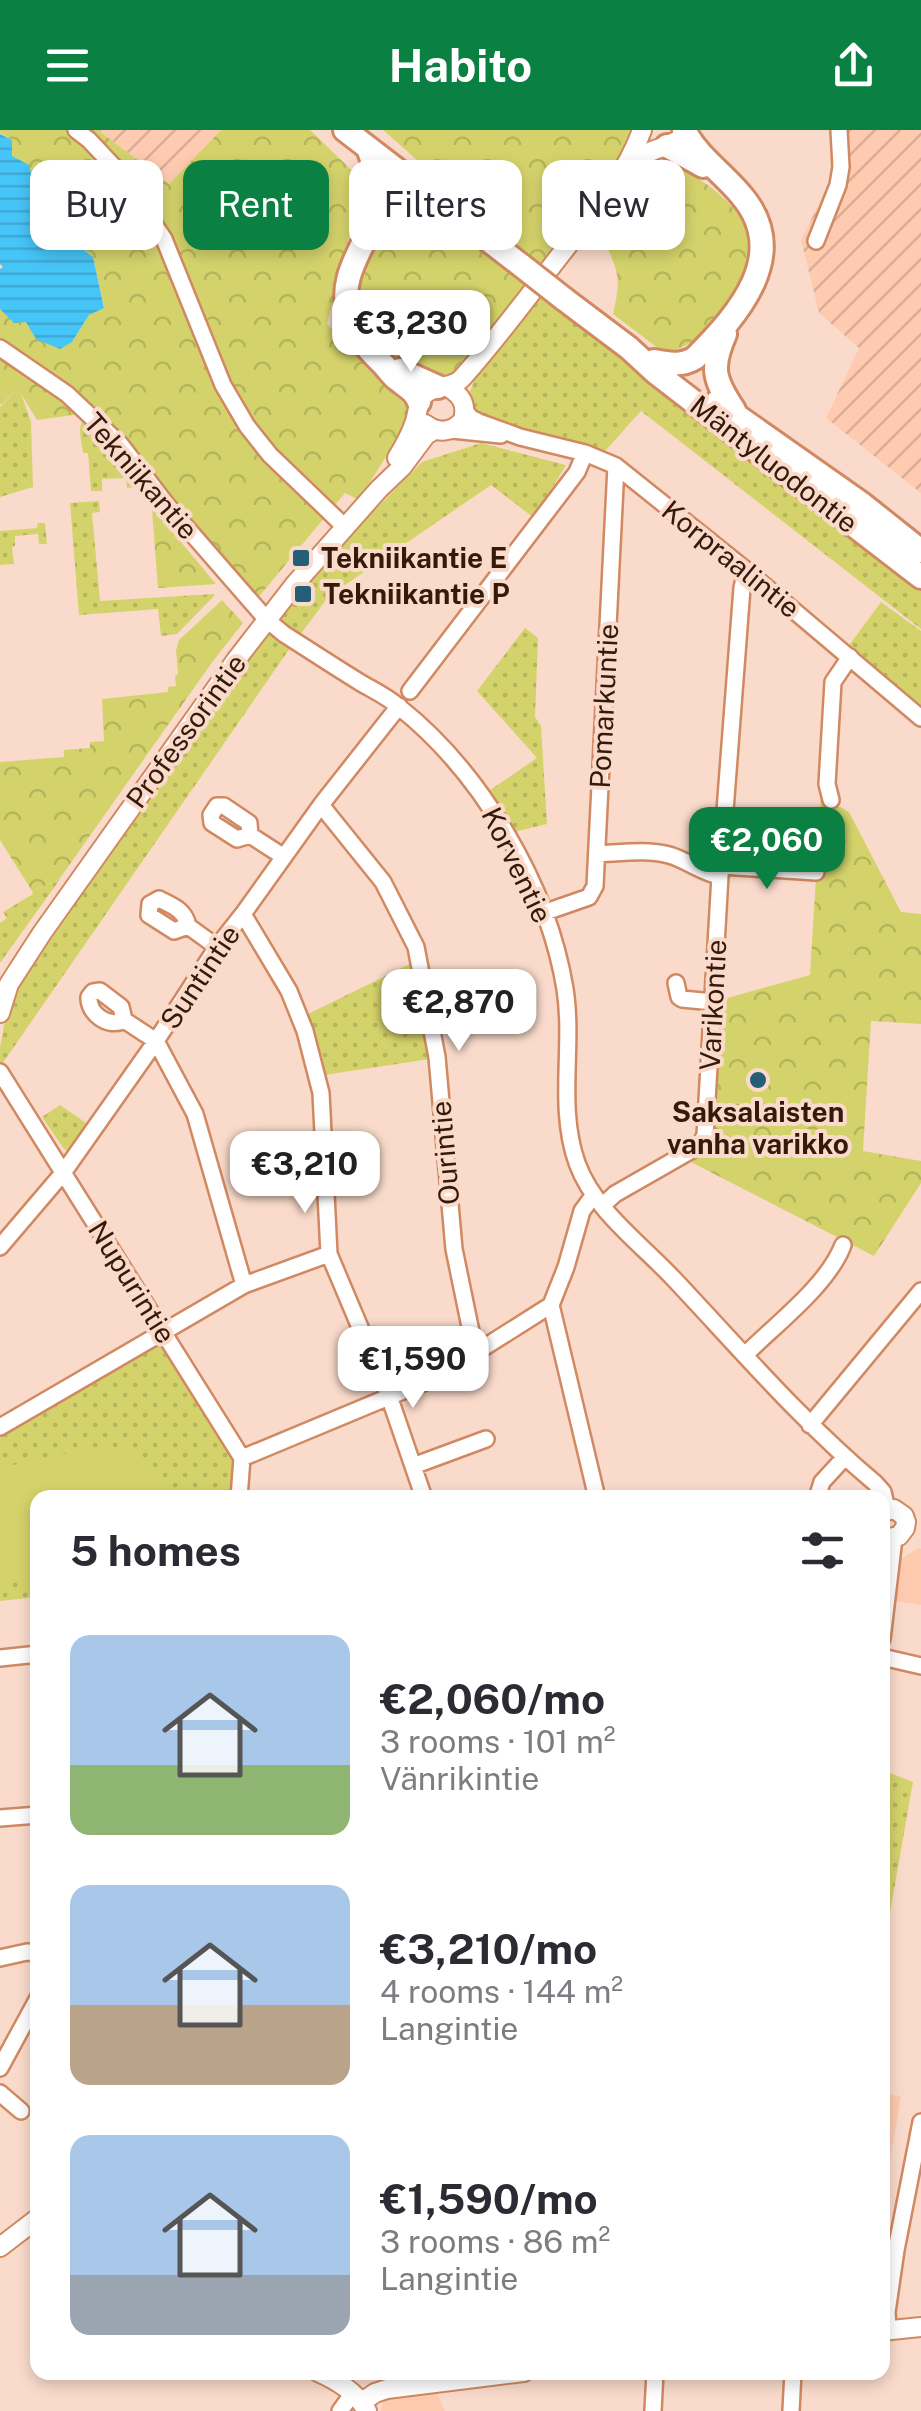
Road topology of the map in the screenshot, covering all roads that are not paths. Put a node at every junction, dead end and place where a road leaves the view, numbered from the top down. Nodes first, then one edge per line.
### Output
1 (76, 130) edge
2 (346, 130) edge
3 (643, 130) edge
4 (840, 130) edge
5 (671, 141) edge
6 (368, 148) junction
7 (371, 160) edge
8 (384, 160) edge
9 (627, 160) edge
10 (642, 160) edge
11 (816, 241) dead end
12 (360, 250) edge
13 (502, 250) edge
14 (564, 250) edge
15 (733, 317) junction
16 (0, 348) edge
17 (629, 348) junction
18 (486, 351) junction
19 (654, 360) junction
20 (383, 364) junction
21 (443, 387) junction
22 (465, 407) junction
23 (419, 408) junction
24 (738, 416) junction
25 (443, 430) junction
26 (520, 436) junction
27 (585, 454) junction
28 (616, 466) junction
29 (379, 489) junction
30 (345, 526) junction
31 (921, 550) edge
32 (746, 570) junction
33 (921, 577) edge
34 (267, 620) junction
35 (850, 657) junction
36 (410, 691) dead end
37 (398, 706) junction
38 (921, 718) edge
39 (830, 800) dead end
40 (321, 805) junction
41 (250, 835) dead end
42 (597, 854) junction
43 (284, 857) junction
44 (721, 871) junction
45 (816, 872) dead end
46 (543, 913) junction
47 (243, 914) junction
48 (188, 926) dead end
49 (217, 947) junction
50 (676, 983) dead end
51 (4, 988) edge
52 (713, 1002) junction
53 (0, 1013) edge
54 (124, 1020) dead end
55 (156, 1041) junction
56 (0, 1072) edge
57 (64, 1173) junction
58 (598, 1201) junction
59 (843, 1245) dead end
60 (0, 1247) edge
61 (328, 1254) junction
62 (244, 1284) junction
63 (921, 1290) edge
64 (552, 1304) junction
65 (162, 1330) junction
66 (475, 1351) junction
67 (745, 1354) junction
68 (389, 1396) junction
69 (810, 1425) junction
70 (0, 1427) edge
71 (486, 1439) dead end
72 (845, 1457) junction
73 (242, 1458) junction
74 (413, 1466) junction
75 (239, 1490) edge
76 (421, 1490) edge
77 (595, 1490) edge
78 (820, 1490) edge
79 (881, 1490) edge
80 (890, 1511) edge
81 (914, 1522) edge
82 (890, 1536) edge
83 (30, 1655) edge
84 (0, 1658) edge
85 (890, 1659) edge
86 (921, 1666) edge
87 (30, 1816) edge
88 (0, 1818) edge
89 (30, 1952) edge
90 (0, 1958) edge
91 (30, 2013) edge
92 (0, 2068) edge
93 (0, 2093) edge
94 (22, 2111) dead end
95 (921, 2122) edge
96 (30, 2224) edge
97 (890, 2227) edge
98 (899, 2231) junction
99 (0, 2247) edge
100 (890, 2292) edge
101 (921, 2327) edge
102 (890, 2330) edge
103 (334, 2380) edge
104 (460, 2380) edge
105 (655, 2380) edge
106 (793, 2380) edge
107 (361, 2402) edge
108 (340, 2411) edge
109 (653, 2411) edge
110 (791, 2411) edge

1 - 30 street
2 - 6 highway, Mäntyluodontie
3 - 5 main road
3 - 9 main road
4 - 11 street
5 - 10 main road
5 - 15 highway
6 - 7 highway
6 - 8 highway, Mäntyluodontie
12 - 20 highway
13 - 17 highway, Mäntyluodontie, bridge
14 - 18 main road
15 - 19 highway
15 - 24 highway
16 - 34 street, Tekniikantie
17 - 19 highway, Mäntyluodontie
17 - 33 highway, Mäntyluodontie
18 - 21 main road
18 - 22 main road
19 - 24 highway, Mäntyluodontie
20 - 21 highway
20 - 23 highway
21 - 22 main road
21 - 23 main road
22 - 25 main road
22 - 26 street, Korpraalintie
23 - 25 main road
23 - 29 main road, Professorintie
24 - 31 highway, Mäntyluodontie
25 - 26 street, Korpraalintie
25 - 29 main road, Professorintie
26 - 27 street, Korpraalintie
27 - 28 street, Korpraalintie
27 - 36 street
28 - 32 street, Korpraalintie
28 - 42 street, Pomarkuntie
29 - 30 main road, Professorintie
30 - 34 main road, Professorintie
32 - 35 street, Korpraalintie
32 - 44 street, Varikontie
34 - 37 street, Korventie
34 - 51 main road, Professorintie
35 - 38 street, Korpraalintie
35 - 39 street
37 - 40 street, Suntintie
37 - 46 street, Korventie
40 - 43 street, Suntintie
40 - 66 street, Ourintie
41 - 43 street
42 - 44 street
42 - 46 street, Pomarkuntie
43 - 47 street, Suntintie
44 - 45 street
44 - 52 street, Varikontie
46 - 58 street, Korventie
47 - 49 street, Suntintie
47 - 61 street
48 - 49 street
49 - 55 street, Suntintie
50 - 52 street
51 - 53 main road, Professorintie
52 - 58 street, Varikontie
54 - 55 street
55 - 57 street, Suntintie
55 - 62 street
56 - 57 street, Nupurintie
57 - 60 street, Suntintie
57 - 65 street, Nupurintie
58 - 64 street
58 - 67 street, Korventie
59 - 67 street
61 - 62 street
61 - 68 street
62 - 65 street
63 - 69 street
64 - 66 street
64 - 77 street
65 - 70 street
65 - 73 street, Nupurintie
66 - 68 street
67 - 69 street, Korventie
68 - 73 street
68 - 74 street
69 - 72 street, Korventie
71 - 74 street
72 - 78 street
72 - 79 street, Korventie
73 - 75 street
74 - 76 street
80 - 81 main road
81 - 82 main road
83 - 84 street
85 - 86 street
87 - 88 street
89 - 90 street
91 - 92 street
93 - 94 street
95 - 98 street
96 - 99 main road
97 - 98 street
98 - 100 street
101 - 102 main road
103 - 107 main road
104 - 107 main road
105 - 109 street
106 - 110 street
107 - 108 street

